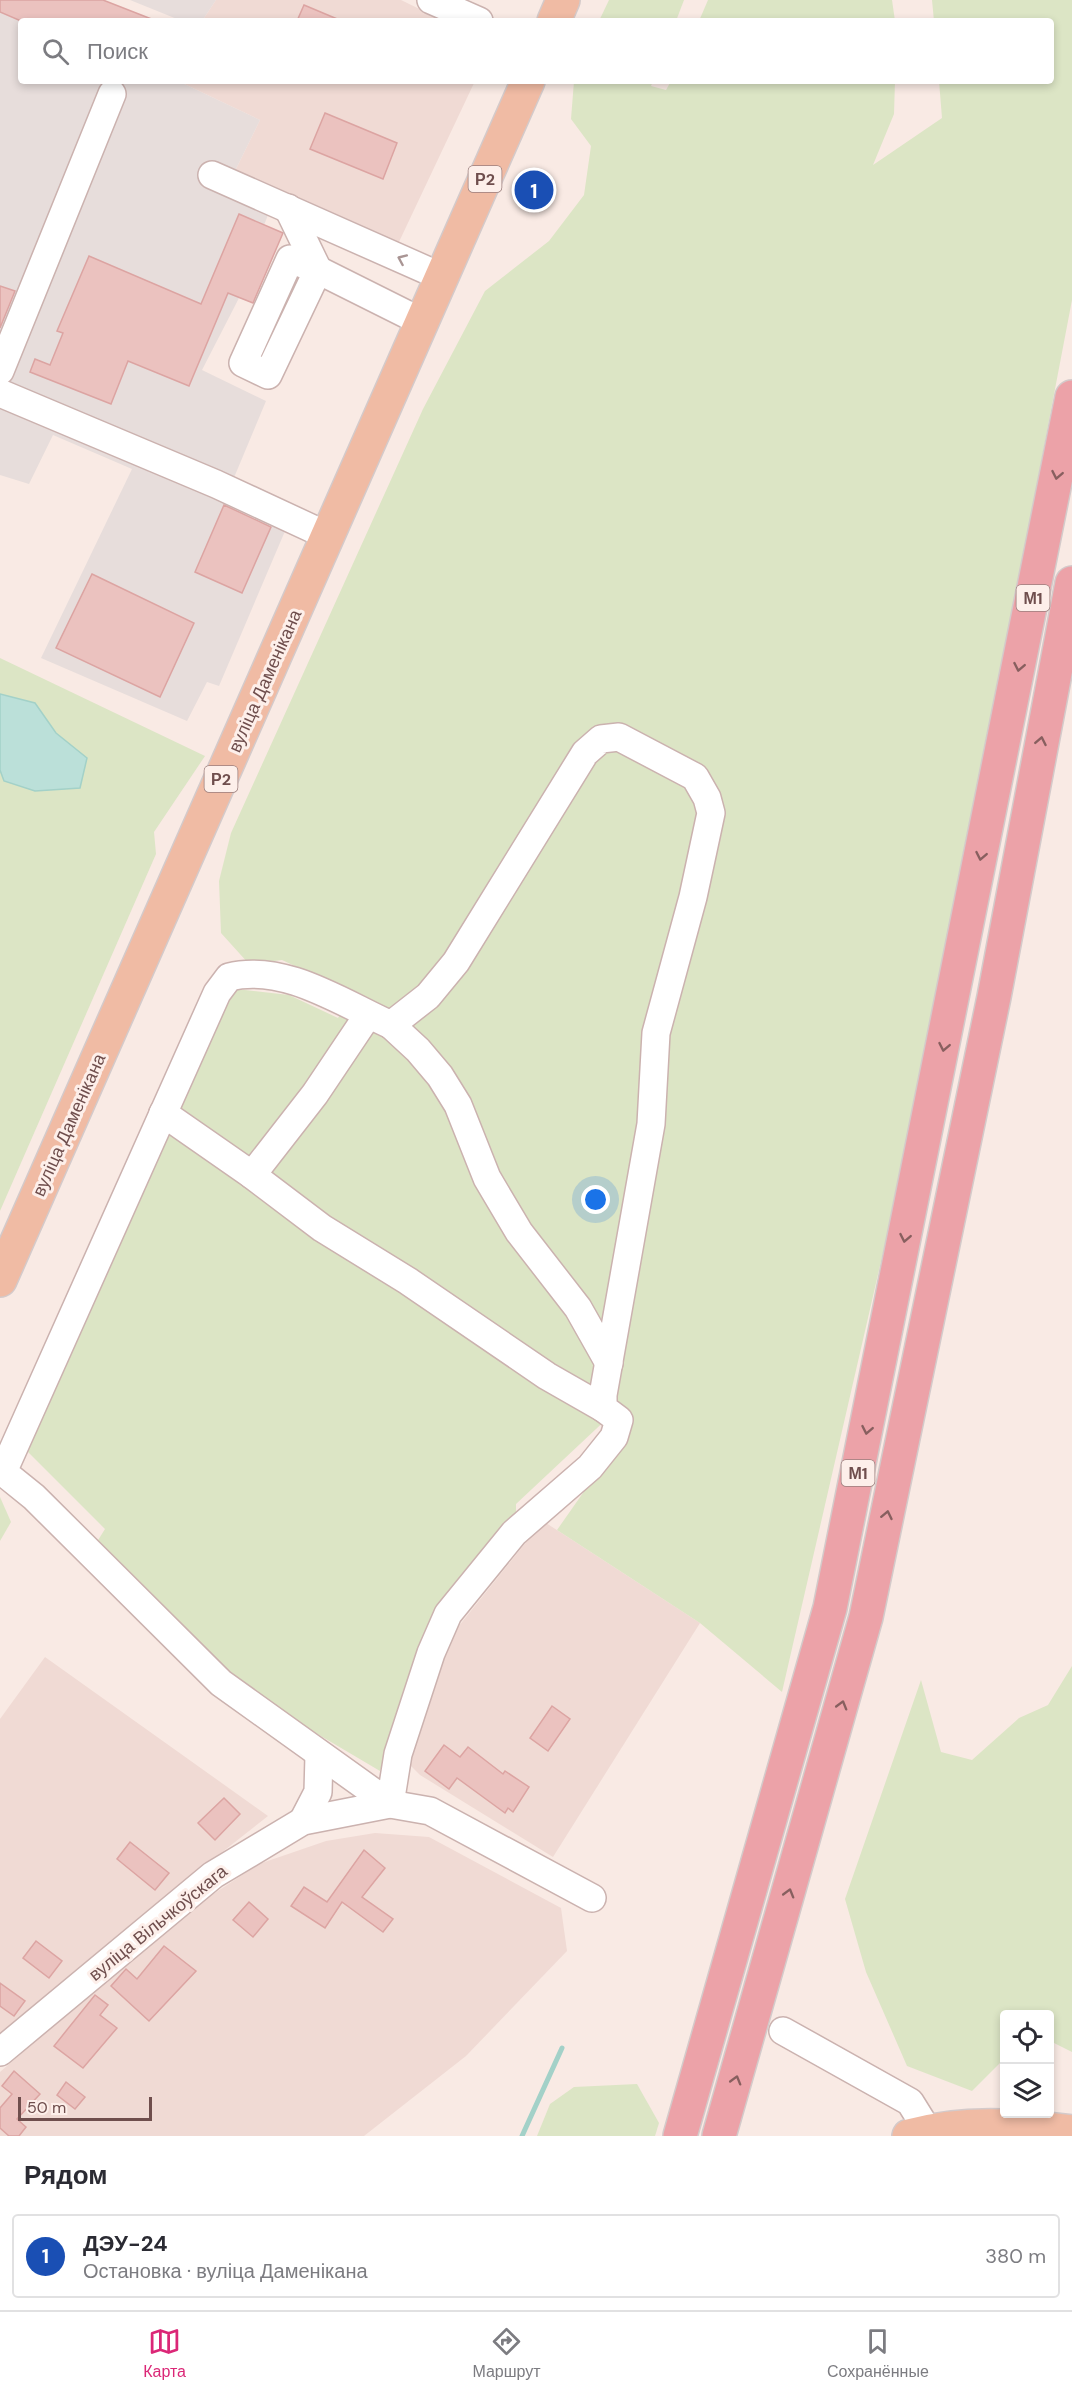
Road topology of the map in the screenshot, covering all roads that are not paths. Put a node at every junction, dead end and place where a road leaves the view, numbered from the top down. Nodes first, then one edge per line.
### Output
1 (431, 0) edge
2 (563, 0) edge
3 (465, 11) edge
4 (555, 18) edge
5 (527, 84) edge
6 (112, 94) dead end
7 (212, 175) dead end
8 (288, 208) junction
9 (362, 242) junction
10 (442, 278) junction
11 (344, 283) junction
12 (422, 322) junction
13 (0, 371) edge
14 (0, 393) edge
15 (1072, 397) edge
16 (328, 536) junction
17 (1072, 583) edge
18 (379, 1020) junction
19 (163, 1113) junction
20 (252, 1175) junction
21 (0, 1280) edge
22 (609, 1363) junction
23 (603, 1408) junction
24 (1, 1471) edge
25 (319, 1755) junction
26 (390, 1804) junction
27 (303, 1821) junction
28 (592, 1898) dead end
29 (783, 2031) dead end
30 (0, 2052) edge
31 (1072, 2132) edge
32 (918, 2133) edge
33 (680, 2136) edge
34 (719, 2136) edge

1 - 3 street
2 - 4 main road
5 - 10 main road, вуліца Даменікана / Р2
6 - 13 street
7 - 8 street
8 - 9 street
8 - 11 street
10 -> 9 street
9 - 11 street
10 - 12 main road, вуліца Даменікана / Р2
11 - 12 street
12 - 16 main road, вуліца Даменікана / Р2
14 - 16 street
15 -> 33 highway, М1
16 - 21 main road, вуліца Даменікана / Р2
34 -> 17 highway, М1
18 - 19 street
18 - 20 street
18 - 22 street
18 - 22 street
19 - 20 street
19 - 24 street
20 - 23 street
22 - 23 street
23 - 26 street
24 - 25 street
25 - 26 street
25 - 27 street
26 - 27 street, вуліца Вільчкоўскага
26 - 28 street, вуліца Вільчкоўскага
27 - 30 street, вуліца Вільчкоўскага
29 - 32 street
31 - 32 main road

